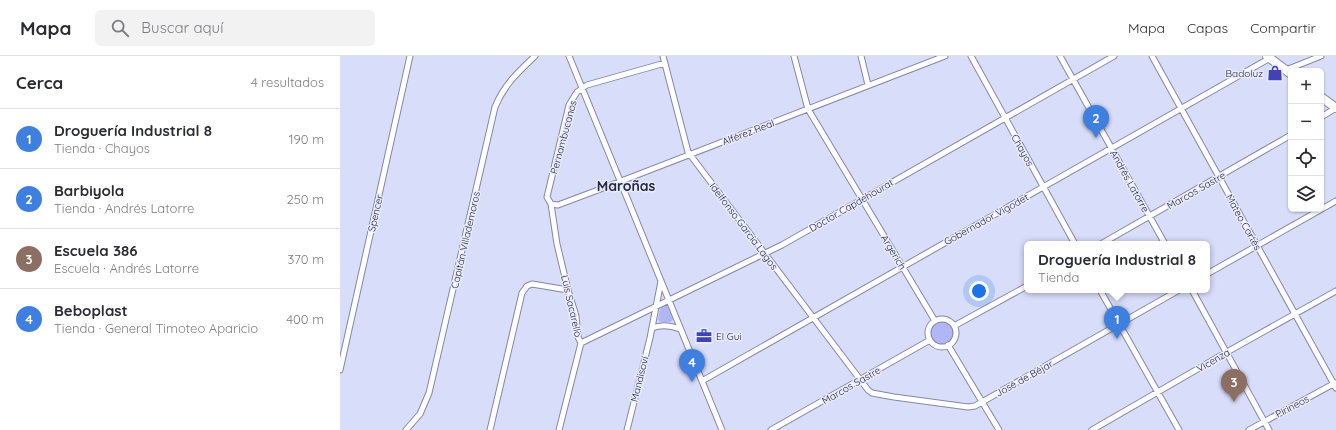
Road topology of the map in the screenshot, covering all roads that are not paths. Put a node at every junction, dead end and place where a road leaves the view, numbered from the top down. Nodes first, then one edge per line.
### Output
1 (410, 56) edge
2 (535, 56) edge
3 (569, 56) edge
4 (663, 56) edge
5 (794, 56) edge
6 (861, 56) edge
7 (945, 56) edge
8 (971, 56) edge
9 (1060, 56) edge
10 (1114, 56) edge
11 (1152, 56) edge
12 (1321, 56) edge
13 (1268, 57) edge
14 (665, 64) junction
15 (1296, 68) edge
16 (1288, 72) edge
17 (1073, 79) junction
18 (868, 85) junction
19 (583, 87) junction
20 (1324, 99) edge
21 (1182, 108) junction
22 (1336, 108) edge
23 (808, 109) junction
24 (1324, 115) edge
25 (1004, 117) junction
26 (1288, 137) edge
27 (1111, 147) junction
28 (690, 154) junction
29 (1219, 177) junction
30 (621, 181) junction
31 (1043, 187) junction
32 (862, 199) junction
33 (1336, 201) edge
34 (551, 204) junction
35 (1150, 217) junction
36 (1073, 241) edge
37 (1106, 241) edge
38 (1163, 241) edge
39 (1257, 245) junction
40 (765, 253) junction
41 (902, 266) junction
42 (1210, 272) edge
43 (661, 281) junction
44 (1024, 288) edge
45 (568, 290) junction
46 (1336, 291) edge
47 (1102, 293) edge
48 (1174, 293) edge
49 (1194, 293) edge
50 (669, 300) junction
51 (656, 306) junction
52 (1295, 314) junction
53 (813, 318) junction
54 (934, 321) junction
55 (1120, 324) junction
56 (954, 326) junction
57 (652, 328) junction
58 (680, 329) junction
59 (930, 340) junction
60 (581, 342) junction
61 (948, 345) junction
62 (1227, 352) junction
63 (340, 370) edge
64 (860, 380) junction
65 (702, 381) junction
66 (1335, 384) edge
67 (1158, 391) junction
68 (982, 401) junction
69 (1264, 421) junction
70 (406, 430) edge
71 (490, 430) edge
72 (559, 430) edge
73 (627, 430) edge
74 (722, 430) edge
75 (771, 430) edge
76 (999, 430) edge
77 (1092, 430) edge
78 (1179, 430) edge
79 (1249, 430) edge
80 (1269, 430) edge

1 - 63 street, Spencer
2 - 70 street, Capitán Villademoros
3 - 19 street
4 - 14 street, Idelfonso García Lagos
5 - 23 street, Argerich
6 - 18 street
7 - 18 street, Alférez Real
8 - 25 street, Chayos
9 - 17 street, Andrés Latorre
10 - 17 street, Doctor Capdehourat
11 - 21 street, Mateo Cortés
12 - 15 street
13 - 16 main road
13 - 21 street, Gobernador Vigodet
14 - 19 street
14 - 28 street, Idelfonso García Lagos
17 - 25 street, Doctor Capdehourat
17 - 27 street, Andrés Latorre
18 - 23 street, Alférez Real
19 - 30 street
19 - 34 street, Pernambucanos
20 - 22 main road
21 - 27 street, Gobernador Vigodet
21 - 29 street, Mateo Cortés
22 - 24 street
23 - 28 street, Alférez Real
23 - 32 street, Argerich
25 - 31 street, Chayos
25 - 32 street, Doctor Capdehourat
26 - 29 street, Marcos Sastre
27 - 31 street, Gobernador Vigodet
27 - 35 street, Andrés Latorre
28 - 30 street, Alférez Real
28 - 40 street, Idelfonso García Lagos
29 - 35 street, Marcos Sastre
29 - 39 street, Mateo Cortés
30 - 34 street, Alférez Real
30 - 43 street
31 - 36 street, Chayos
31 - 41 street, Gobernador Vigodet
32 - 40 street, Doctor Capdehourat
32 - 41 street, Argerich
33 - 39 street
34 - 45 street, Luis Sacarello
35 - 37 street, Marcos Sastre
35 - 38 street, Andrés Latorre
39 - 42 street
39 - 52 street, Mateo Cortés
40 - 50 street, Doctor Capdehourat
40 - 53 street, Idelfonso García Lagos
41 - 53 street, Gobernador Vigodet
41 - 54 street, Argerich
43 - 50 street
43 - 51 street, Mandisoví
44 - 56 street
45 - 60 street, Luis Sacarello
45 - 71 street
46 - 52 street, Vicenza
47 - 55 street
48 - 55 street, José de Béjar
49 - 62 street
50 - 51 street, Doctor Capdehourat
50 - 58 street
51 - 57 street, Mandisoví
51 - 60 street, Doctor Capdehourat
52 - 62 street, Vicenza
52 - 66 street, Mateo Cortés
53 - 64 street, Idelfonso García Lagos
53 - 65 street, Gobernador Vigodet
54 - 56 street
54 - 59 street
55 - 67 street
55 - 68 street, José de Béjar
56 - 61 street
57 - 58 street
57 - 73 street, Mandisoví
58 - 65 street
59 - 61 street
59 - 64 street, Marcos Sastre
60 - 72 street, Luis Sacarello
61 - 68 street
62 - 67 street, Vicenza
62 - 69 street
64 - 68 street, José de Béjar
64 - 75 street, Marcos Sastre
65 - 74 street
66 - 69 street, Pirineos
67 - 77 street, Vicenza
67 - 78 street
68 - 76 street
69 - 79 street, Pirineos
69 - 80 street

